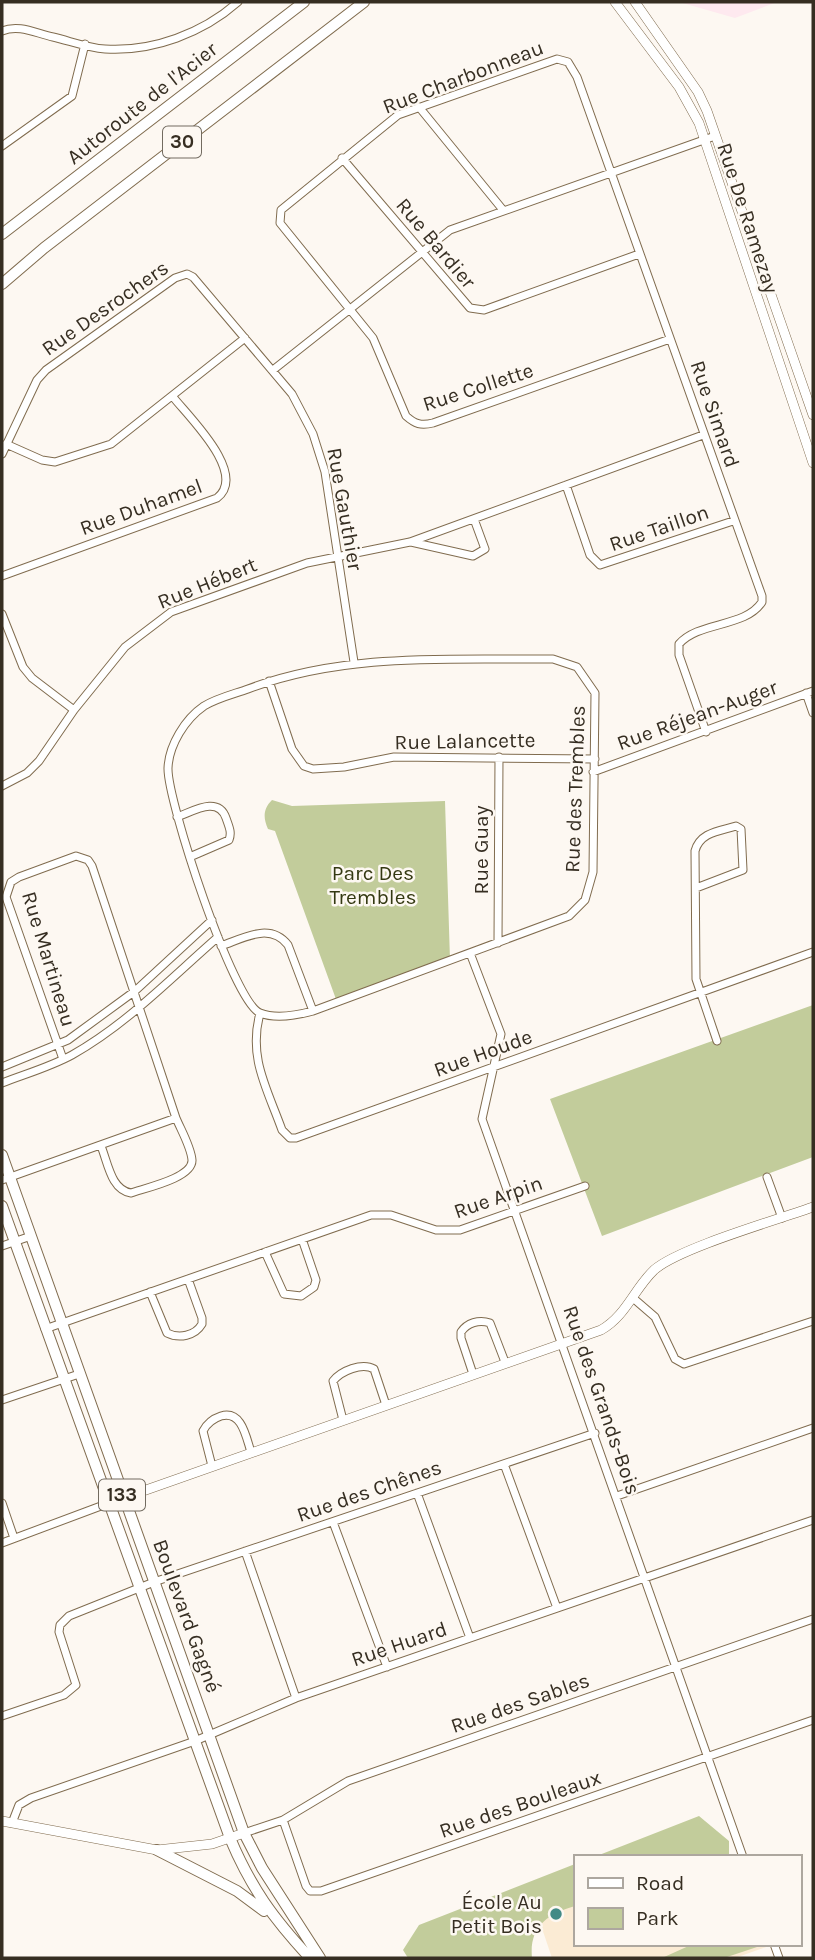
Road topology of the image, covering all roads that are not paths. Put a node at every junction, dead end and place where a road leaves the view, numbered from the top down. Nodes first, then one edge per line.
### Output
1 (238, 2) edge
2 (304, 2) edge
3 (364, 2) edge
4 (615, 2) edge
5 (635, 2) edge
6 (2, 31) edge
7 (85, 44) junction
8 (568, 62) joint
9 (419, 107) junction
10 (715, 136) junction
11 (704, 140) junction
12 (2, 146) edge
13 (342, 158) junction
14 (610, 171) junction
15 (503, 210) junction
16 (279, 216) joint
17 (2, 234) edge
18 (420, 251) junction
19 (639, 254) junction
20 (764, 267) junction
21 (747, 274) junction
22 (193, 277) joint
23 (2, 284) edge
24 (350, 308) junction
25 (245, 338) junction
26 (670, 339) junction
27 (273, 370) junction
28 (805, 389) junction
29 (789, 396) junction
30 (173, 397) junction
31 (813, 415) edge
32 (703, 435) junction
33 (6, 444) junction
34 (2, 454) edge
35 (813, 463) edge
36 (566, 485) junction
37 (474, 519) junction
38 (733, 521) junction
39 (411, 542) junction
40 (336, 557) junction
41 (2, 576) edge
42 (2, 614) edge
43 (354, 662) junction
44 (270, 681) junction
45 (810, 692) edge
46 (74, 710) junction
47 (813, 713) edge
48 (706, 732) junction
49 (499, 757) junction
50 (595, 759) junction
51 (593, 772) junction
52 (2, 786) edge
53 (177, 817) junction
54 (192, 856) junction
55 (696, 888) junction
56 (212, 920) junction
57 (218, 937) junction
58 (498, 943) junction
59 (221, 946) junction
60 (813, 952) edge
61 (470, 953) junction
62 (135, 991) junction
63 (699, 992) junction
64 (138, 1008) junction
65 (313, 1011) junction
66 (260, 1013) junction
67 (717, 1041) dead end
68 (58, 1045) junction
69 (63, 1059) junction
70 (2, 1067) edge
71 (494, 1069) junction
72 (2, 1083) edge
73 (176, 1118) junction
74 (102, 1146) junction
75 (2, 1156) edge
76 (766, 1177) dead end
77 (6, 1179) edge
78 (585, 1186) dead end
79 (2, 1206) edge
80 (813, 1207) edge
81 (516, 1211) junction
82 (782, 1218) junction
83 (31, 1236) junction
84 (302, 1239) junction
85 (14, 1241) junction
86 (2, 1246) edge
87 (265, 1252) junction
88 (188, 1279) junction
89 (150, 1293) junction
90 (634, 1298) junction
91 (813, 1321) edge
92 (61, 1324) junction
93 (45, 1329) junction
94 (563, 1342) junction
95 (505, 1363) junction
96 (79, 1374) junction
97 (473, 1374) junction
98 (64, 1379) junction
99 (2, 1399) edge
100 (386, 1405) junction
101 (343, 1420) junction
102 (813, 1428) edge
103 (595, 1433) junction
104 (251, 1452) junction
105 (504, 1464) junction
106 (212, 1466) junction
107 (417, 1493) junction
108 (617, 1496) junction
109 (124, 1498) junction
110 (2, 1503) edge
111 (109, 1503) junction
112 (813, 1520) edge
113 (332, 1522) junction
114 (14, 1538) junction
115 (2, 1543) edge
116 (245, 1551) junction
117 (645, 1577) junction
118 (154, 1582) junction
119 (140, 1588) junction
120 (557, 1608) junction
121 (813, 1619) edge
122 (470, 1638) junction
123 (677, 1666) junction
124 (387, 1667) junction
125 (296, 1698) junction
126 (2, 1716) edge
127 (813, 1720) edge
128 (208, 1734) junction
129 (195, 1741) junction
130 (709, 1757) junction
131 (283, 1820) junction
132 (4, 1822) edge
133 (244, 1833) junction
134 (230, 1838) junction
135 (157, 1850) junction
136 (742, 1855) edge
137 (274, 1919) junction
138 (310, 1958) edge
139 (320, 1958) edge

1 - 7 street
2 - 17 main road, Autoroute de l'Acier / 30
3 - 23 main road, 30
4 - 11 street, Rue De Ramezay
5 - 10 street, Rue De Ramezay
6 - 7 street
7 - 12 street
8 - 9 street, Rue Charbonneau
8 - 14 street, Rue Simard
9 - 13 street, Rue Charbonneau
9 - 15 street
10 - 11 street
10 - 20 street, Rue De Ramezay
11 - 14 street
11 - 21 street, Rue De Ramezay
13 - 16 street, Rue Charbonneau
13 - 18 street, Rue Bardier
14 - 15 street
14 - 19 street, Rue Simard
15 - 18 street
16 - 24 street, Rue Collette
18 - 19 street, Rue Bardier
18 - 24 street
19 - 26 street, Rue Simard
20 - 21 street
20 - 28 street, Rue De Ramezay
21 - 29 street, Rue De Ramezay
22 - 25 street, Rue Gauthier
22 - 33 street, Rue Desrochers
24 - 26 street, Rue Collette
24 - 27 street
25 - 27 street, Rue Gauthier
25 - 30 street
26 - 32 street, Rue Simard
27 - 40 street, Rue Gauthier
28 - 29 street
28 - 31 street, Rue De Ramezay
29 - 35 street, Rue De Ramezay
30 - 33 street
30 - 41 street, Rue Duhamel
32 - 36 street, Rue Hébert
32 - 38 street, Rue Simard
33 - 34 street, Rue Desrochers
36 - 37 street, Rue Hébert
36 - 38 street, Rue Taillon
37 - 39 street, Rue Hébert
37 - 39 street, Rue Hébert
38 - 48 street, Rue Simard
39 - 40 street, Rue Hébert
40 - 43 street, Rue Gauthier
40 - 46 street, Rue Hébert
42 - 46 street
43 - 44 street, Rue des Trembles
43 - 50 street, Rue des Trembles
44 - 49 street, Rue Lalancette
44 - 53 street, Rue des Trembles
45 - 47 street
45 - 48 street, Rue Réjean-Auger
46 - 52 street, Rue Hébert
48 - 51 street, Rue Réjean-Auger
49 - 50 street, Rue Lalancette
49 - 58 street, Rue Guay
50 - 51 street, Rue des Trembles
51 - 58 street, Rue des Trembles
53 - 54 street, Rue des Trembles
53 - 54 street
54 - 56 street, Rue des Trembles
55 - 55 street
55 - 63 street
56 - 57 street, Rue des Trembles
56 - 62 street
57 - 59 street, Rue des Trembles
57 - 64 street
58 - 61 street, Rue des Trembles
59 - 65 street
59 - 66 street, Rue des Trembles
60 - 63 street, Rue Houde
61 - 65 street, Rue des Trembles
61 - 71 street, Rue des Grands-Bois
62 - 64 street
62 - 68 street
62 - 68 street, Rue Martineau
63 - 67 street
63 - 71 street, Rue Houde
64 - 69 street
64 - 73 street
65 - 66 street, Rue des Trembles
66 - 71 street, Rue Houde
68 - 69 street, Rue Martineau
68 - 70 street
69 - 72 street
71 - 81 street, Rue des Grands-Bois
73 - 74 street
73 - 74 street
74 - 77 street
75 - 77 main road, Boulevard Gagné / 133
76 - 82 street
77 - 83 main road, Boulevard Gagné / 133
78 - 81 street, Rue Arpin
79 - 85 main road, Boulevard Gagné / 133
80 - 82 street
81 - 84 street, Rue Arpin
81 - 94 street, Rue des Grands-Bois
82 - 90 street
83 - 85 street
83 - 92 main road, Boulevard Gagné / 133
84 - 87 street, Rue Arpin
84 - 87 street
85 - 86 street
85 - 93 main road, Boulevard Gagné / 133
87 - 88 street, Rue Arpin
88 - 89 street, Rue Arpin
88 - 89 street
89 - 92 street, Rue Arpin
90 - 91 street
90 - 94 street
92 - 93 street, Rue Arpin
92 - 96 main road, Boulevard Gagné / 133
93 - 98 main road, Boulevard Gagné / 133
94 - 95 street
94 - 103 street, Rue des Grands-Bois
95 - 97 street
95 - 97 street
96 - 98 street
96 - 109 main road, Boulevard Gagné / 133
97 - 100 street
98 - 99 street
98 - 111 main road, Boulevard Gagné / 133
100 - 101 street
100 - 101 street
101 - 104 street
102 - 108 street
103 - 105 street, Rue des Chênes
103 - 108 street, Rue des Grands-Bois
104 - 106 street
104 - 106 street
105 - 107 street, Rue des Chênes
105 - 120 street
106 - 109 street
107 - 113 street, Rue des Chênes
107 - 122 street
108 - 117 street, Rue des Grands-Bois
109 - 111 street
109 - 118 main road, Boulevard Gagné / 133
110 - 114 street
111 - 114 street
111 - 119 main road, Boulevard Gagné / 133
112 - 117 street, Rue Huard
113 - 116 street, Rue des Chênes
113 - 124 street
114 - 115 street
116 - 118 street, Rue des Chênes
116 - 125 street
117 - 120 street, Rue Huard
117 - 123 street, Rue des Grands-Bois
118 - 119 street, Rue des Chênes
118 - 128 main road, Boulevard Gagné / 133
119 - 126 street, Rue des Chênes
119 - 129 main road, Boulevard Gagné / 133
120 - 122 street, Rue Huard
121 - 123 street, Rue des Sables
122 - 124 street, Rue Huard
123 - 130 street, Rue des Grands-Bois
123 - 131 street, Rue des Sables
124 - 125 street, Rue Huard
125 - 128 street, Rue Huard
127 - 130 street, Rue des Bouleaux
128 - 129 street, Rue Huard
128 - 133 main road, Boulevard Gagné / 133
129 - 132 street, Rue Huard
129 - 134 main road, Boulevard Gagné / 133
130 - 131 street, Rue des Bouleaux
130 - 136 street, Rue des Grands-Bois
131 - 133 street, Rue des Sables
132 - 135 street
133 - 134 street
133 - 139 main road, Boulevard Gagné / 133
134 - 135 street
134 - 137 main road, Boulevard Gagné / 133
135 - 137 main road
137 - 138 main road, Boulevard Gagné / 133

